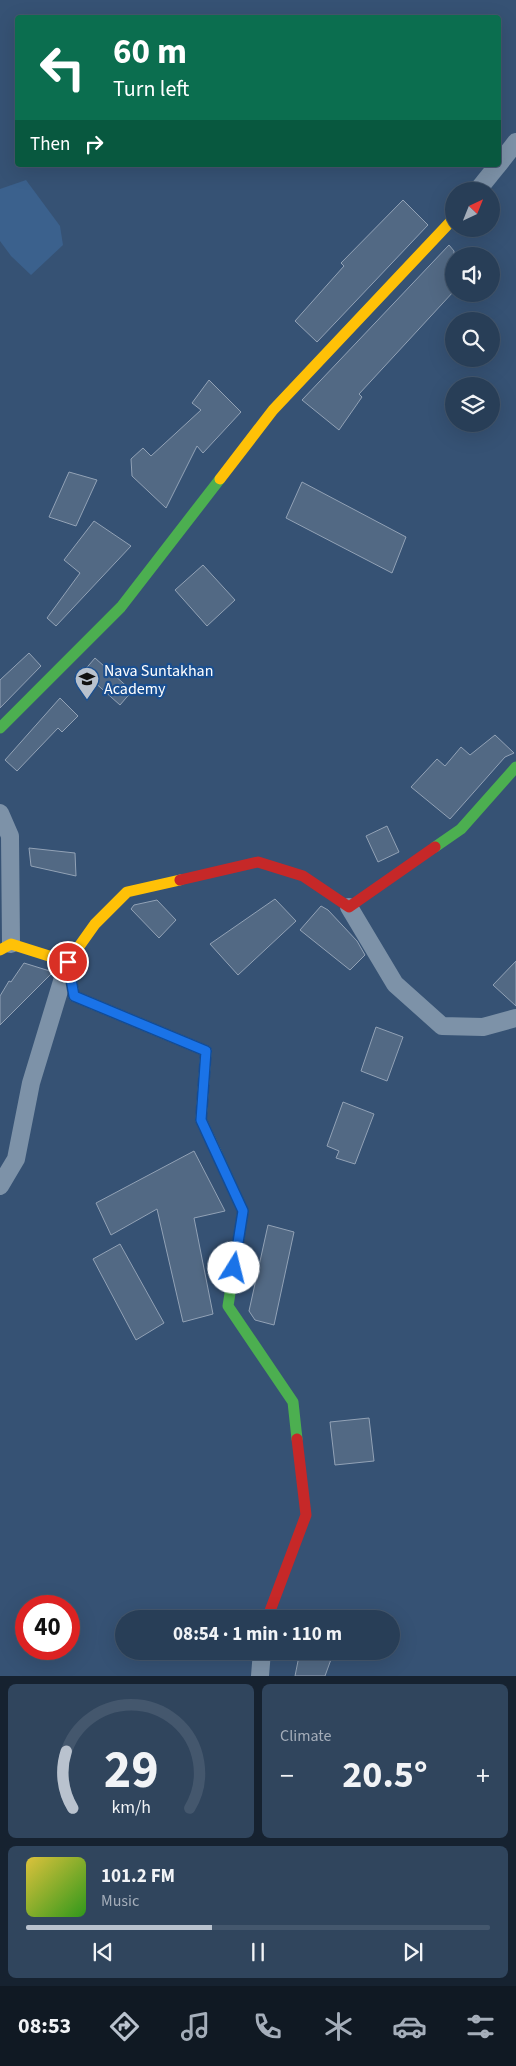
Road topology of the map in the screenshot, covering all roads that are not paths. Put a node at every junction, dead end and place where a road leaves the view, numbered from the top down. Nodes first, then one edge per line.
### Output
1 (516, 142) edge
2 (501, 160) edge
3 (496, 167) edge
4 (484, 182) edge
5 (445, 228) edge
6 (0, 728) edge
7 (516, 767) edge
8 (0, 813) edge
9 (349, 907) junction
10 (6, 947) edge
11 (68, 962) junction
12 (516, 1018) edge
13 (0, 1186) edge
14 (270, 1610) edge
15 (261, 1660) edge
16 (260, 1676) edge

1 - 2 street
3 - 4 street
5 - 6 street
7 - 9 street
8 - 10 street
9 - 11 street
9 - 12 street
10 - 11 street
11 - 13 street
11 - 14 street
15 - 16 street

